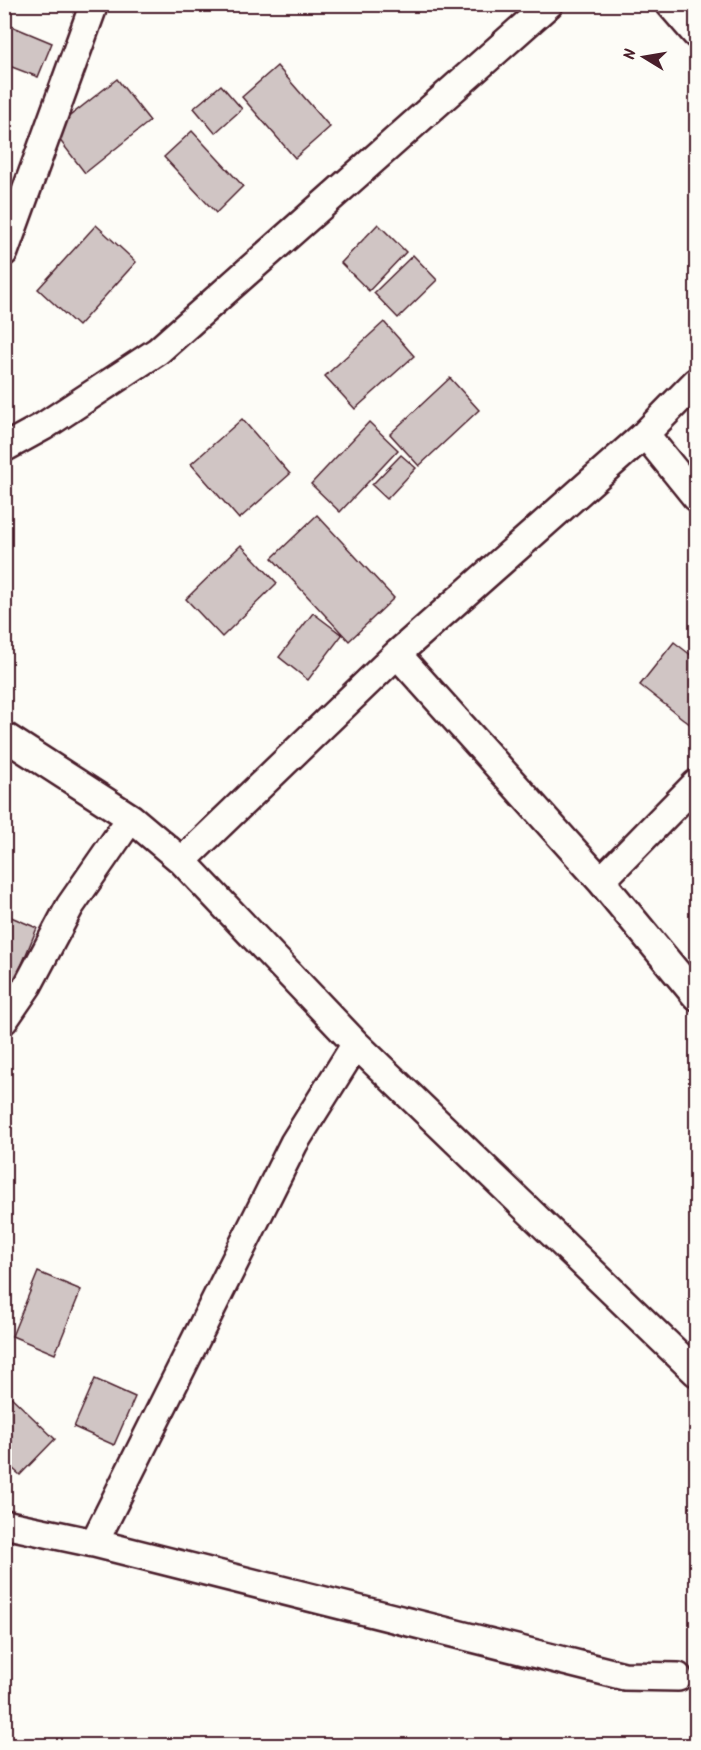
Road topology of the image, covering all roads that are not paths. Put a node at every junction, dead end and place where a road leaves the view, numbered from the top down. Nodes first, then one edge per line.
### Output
1 (94, 4) edge
2 (549, 4) edge
3 (670, 4) edge
4 (696, 34) edge
5 (4, 252) edge
6 (696, 382) edge
7 (645, 434) junction
8 (4, 448) edge
9 (696, 497) edge
10 (397, 654) junction
11 (4, 736) edge
12 (696, 784) edge
13 (131, 818) junction
14 (182, 861) junction
15 (601, 881) junction
16 (696, 996) edge
17 (4, 1020) edge
18 (356, 1044) junction
19 (696, 1372) edge
20 (4, 1524) edge
21 (94, 1543) junction
22 (678, 1677) dead end

1 - 5 street
2 - 8 street
3 - 4 street
6 - 7 street
7 - 9 street
7 - 10 street
10 - 14 street
10 - 15 street
11 - 13 street
12 - 15 street
13 - 14 street
13 - 17 street
14 - 18 street
15 - 16 street
18 - 19 street
18 - 21 street
20 - 21 street
21 - 22 street

